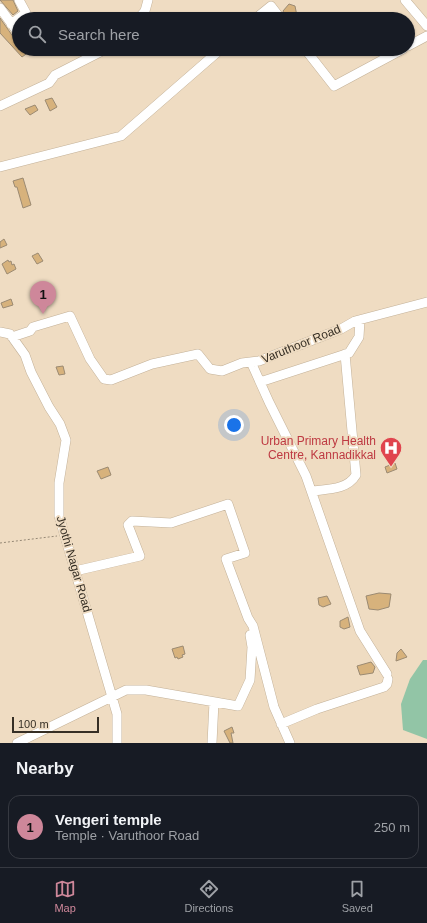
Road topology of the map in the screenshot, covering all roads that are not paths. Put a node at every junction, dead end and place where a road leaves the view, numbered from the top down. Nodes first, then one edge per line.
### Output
1 (19, 0) edge
2 (148, 0) edge
3 (405, 0) edge
4 (0, 8) edge
5 (25, 12) edge
6 (144, 12) edge
7 (264, 12) edge
8 (276, 12) edge
9 (11, 24) edge
10 (427, 26) edge
11 (427, 36) edge
12 (415, 42) edge
13 (92, 56) edge
14 (213, 56) edge
15 (310, 56) edge
16 (390, 56) edge
17 (0, 106) edge
18 (0, 167) edge
19 (427, 302) edge
20 (360, 320) junction
21 (0, 332) edge
22 (12, 337) junction
23 (345, 354) junction
24 (251, 362) junction
25 (260, 382) junction
26 (312, 492) junction
27 (75, 571) junction
28 (248, 618) junction
29 (111, 697) junction
30 (214, 702) junction
31 (281, 724) junction
32 (18, 743) edge
33 (117, 743) edge
34 (212, 743) edge
35 (290, 743) edge

1 - 5 street
2 - 6 street
3 - 10 street
4 - 9 street
7 - 8 street
11 - 12 street
13 - 17 street
14 - 18 street
15 - 16 street
19 - 20 street, Varuthoor Road
20 - 23 street
20 - 24 street, Varuthoor Road
21 - 22 street
22 - 24 street, Varuthoor Road
22 - 27 street, Jyothi Nagar Road
23 - 25 street
23 - 26 street
24 - 25 street
25 - 26 street
26 - 31 street
27 - 28 street
27 - 29 street, Jyothi Nagar Road
28 - 30 street
28 - 31 street
29 - 30 street
29 - 32 street
29 - 33 street, Jyothi Nagar Road
30 - 34 street
31 - 35 street

